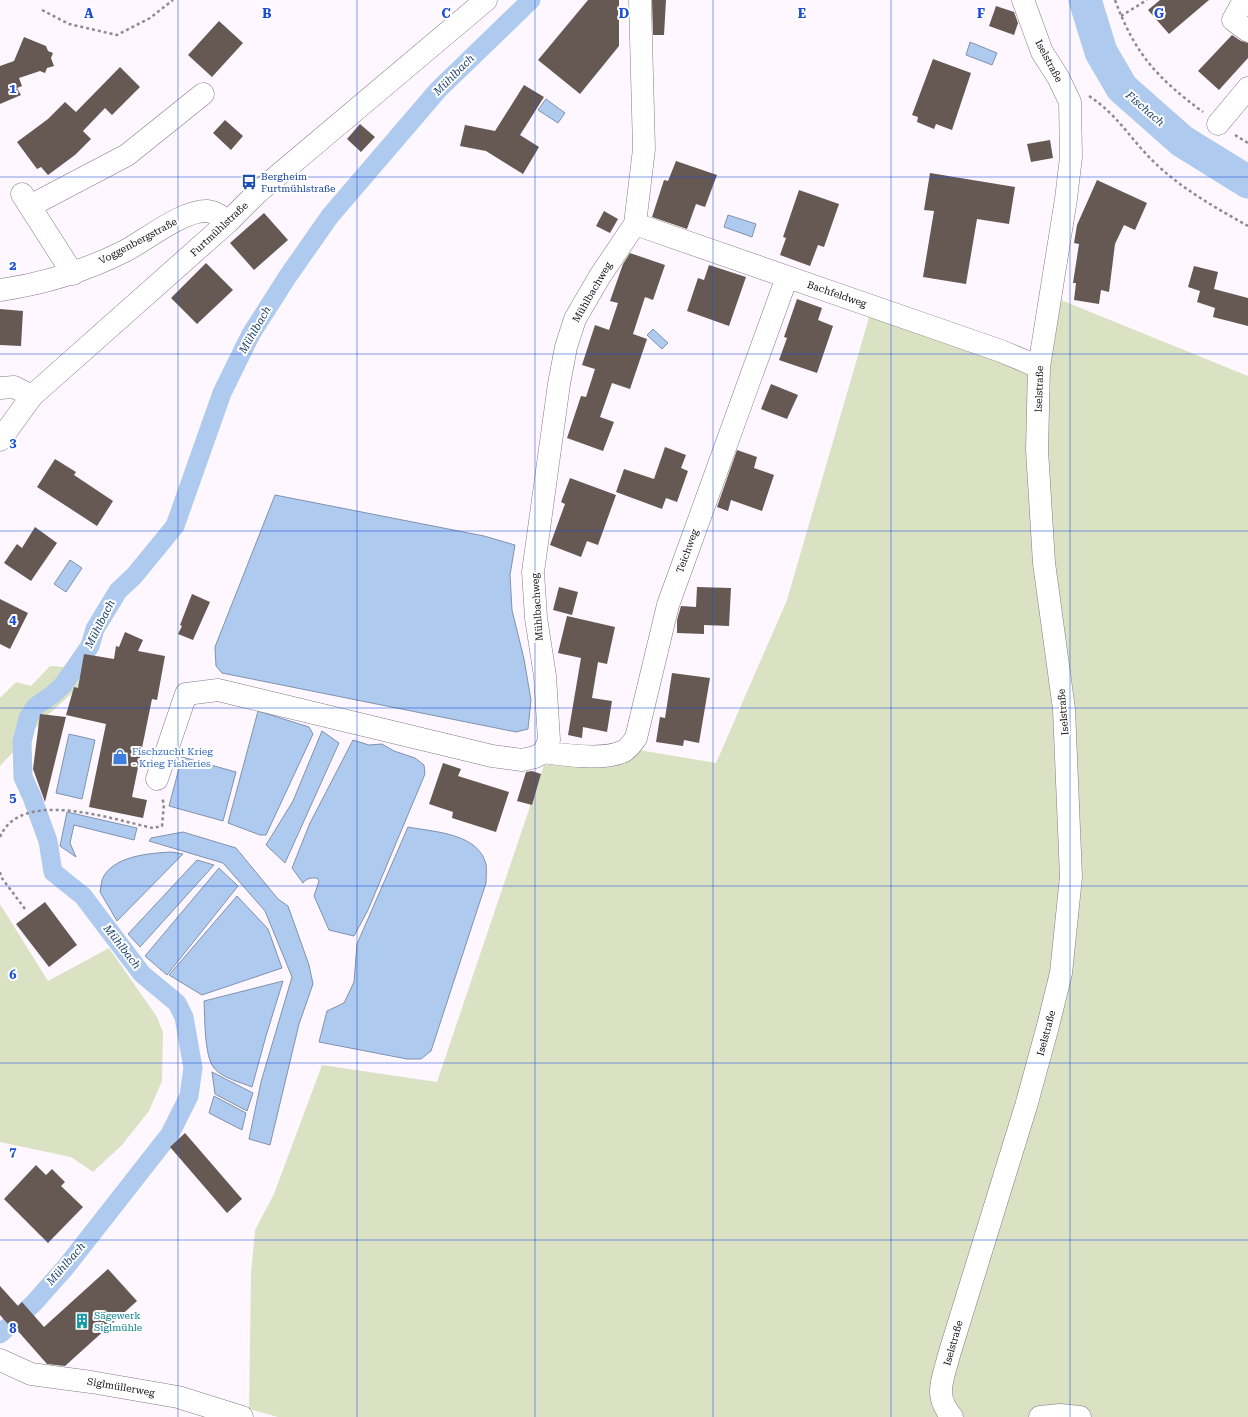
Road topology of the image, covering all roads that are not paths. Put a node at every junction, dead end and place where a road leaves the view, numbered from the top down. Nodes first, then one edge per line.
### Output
1 (486, 0) edge
2 (640, 0) edge
3 (1023, 0) edge
4 (1244, 0) edge
5 (1248, 31) edge
6 (1248, 88) edge
7 (203, 94) dead end
8 (1218, 124) road end
9 (228, 222) junction
10 (635, 224) junction
11 (73, 274) junction
12 (787, 277) junction
13 (0, 290) edge
14 (1038, 367) junction
15 (0, 388) edge
16 (32, 396) junction
17 (0, 440) edge
18 (544, 752) junction
19 (157, 779) road end
20 (0, 1360) edge
21 (242, 1417) edge
22 (952, 1417) edge
23 (1040, 1417) edge
24 (1080, 1417) edge

1 - 9 street, Furtmühlstraße
2 - 10 street, Mühlbachweg
3 - 14 street, Iselstraße
4 - 5 street
6 - 8 street
7 - 11 street
9 - 11 street, Voggenbergstraße
9 - 16 street, Furtmühlstraße
10 - 12 street, Bachfeldweg
10 - 18 street, Mühlbachweg
11 - 13 street, Voggenbergstraße
12 - 14 street, Bachfeldweg
12 - 18 street, Teichweg
14 - 22 street, Iselstraße
15 - 16 street
16 - 17 street, Furtmühlstraße
18 - 19 street
20 - 21 street, Siglmüllerweg
23 - 24 street

